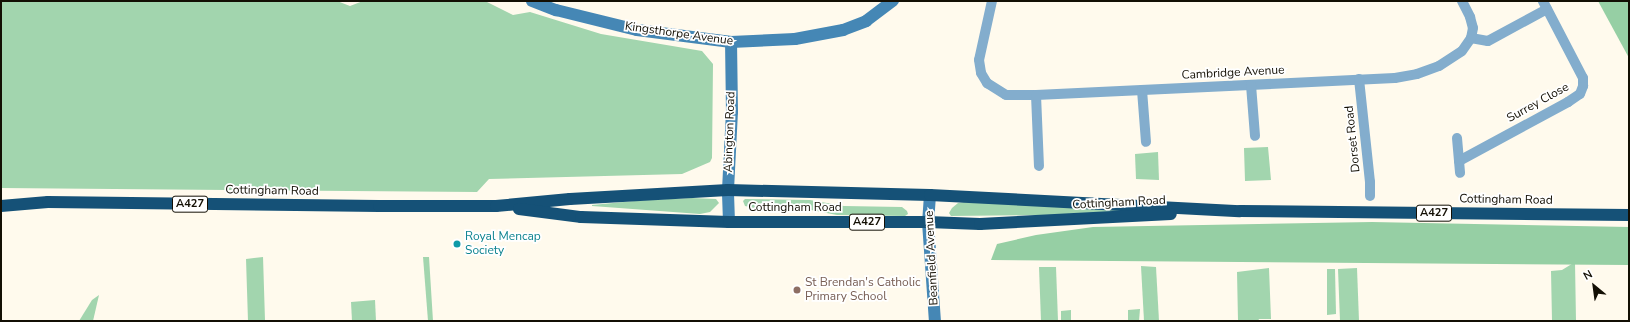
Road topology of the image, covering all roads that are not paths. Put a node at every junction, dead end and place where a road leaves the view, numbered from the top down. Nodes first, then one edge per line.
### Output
1 (532, 1) edge
2 (893, 1) edge
3 (992, 1) edge
4 (1462, 1) edge
5 (1545, 5) edge
6 (1471, 38) junction
7 (731, 42) junction
8 (1359, 79) junction
9 (1251, 85) junction
10 (1142, 90) junction
11 (1036, 95) junction
12 (1255, 136) dead end
13 (1458, 138) dead end
14 (1146, 142) dead end
15 (1459, 160) junction
16 (1039, 166) dead end
17 (1460, 173) dead end
18 (728, 190) junction
19 (930, 195) junction
20 (1370, 196) dead end
21 (1, 206) edge
22 (496, 206) junction
23 (1240, 211) junction
24 (1629, 215) edge
25 (729, 222) junction
26 (928, 222) junction
27 (935, 321) edge

1 - 7 street, Kingsthorpe Avenue
2 - 7 street, Kingsthorpe Avenue
3 - 11 street, Cambridge Avenue
4 - 6 street
5 - 6 street
5 - 15 street, Surrey Close
6 - 8 street, Cambridge Avenue
7 - 18 street, Abington Road
8 - 9 street, Cambridge Avenue
8 - 20 street, Dorset Road
9 - 10 street, Cambridge Avenue
9 - 12 street
10 - 11 street, Cambridge Avenue
10 - 14 street
11 - 16 street
13 - 15 street
15 - 17 street
18 - 19 highway, Cottingham Road / A427
18 - 22 highway, Cottingham Road / A427
18 - 25 street, Abington Road
19 - 23 highway, Cottingham Road / A427
19 - 26 street, Beanfield Avenue
21 - 22 highway, Cottingham Road / A427
22 - 25 highway, Cottingham Road / A427
23 - 24 highway, Cottingham Road / A427
23 - 26 highway, Cottingham Road / A427
25 - 26 highway, Cottingham Road / A427
26 - 27 street, Beanfield Avenue

